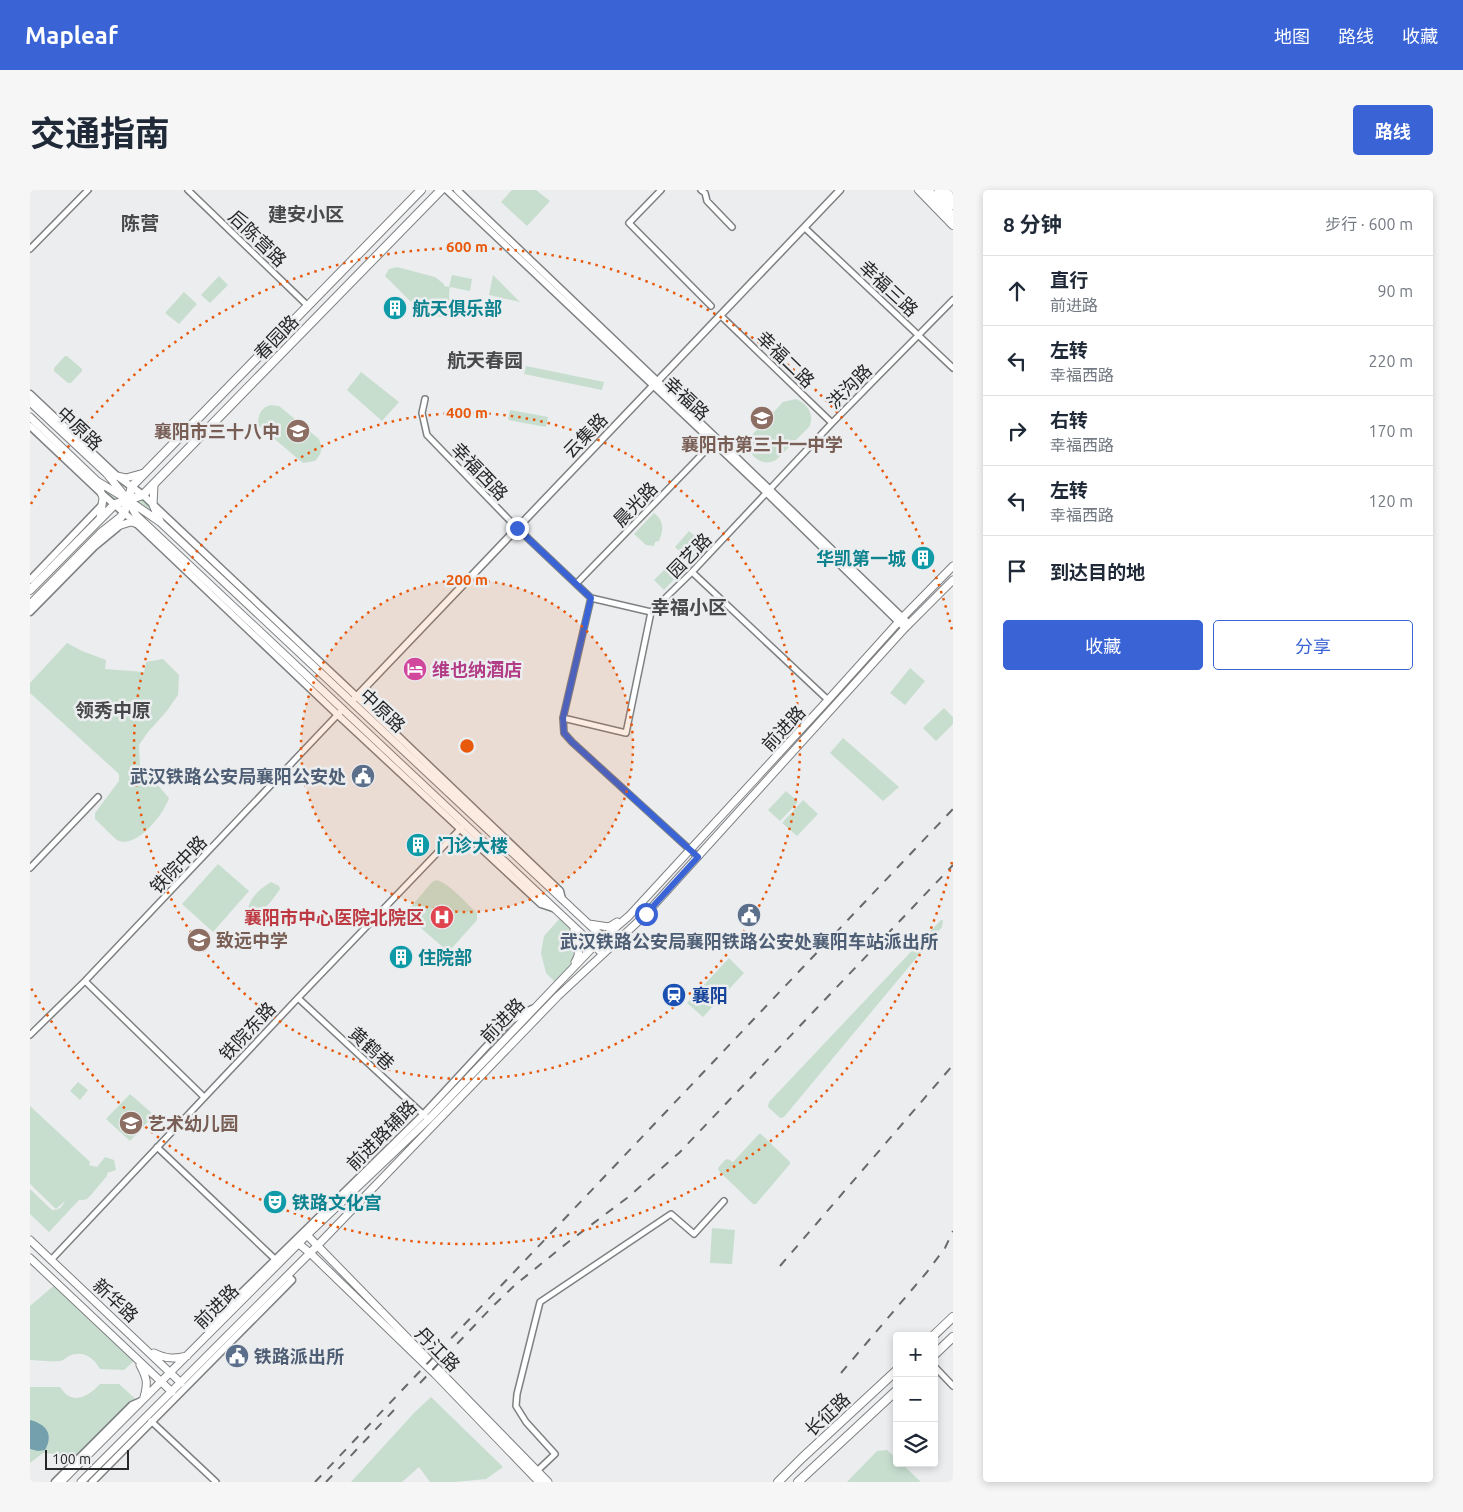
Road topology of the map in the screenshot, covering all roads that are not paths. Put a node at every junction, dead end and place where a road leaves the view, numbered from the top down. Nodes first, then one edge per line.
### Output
1 (88, 190) edge
2 (188, 190) edge
3 (421, 190) edge
4 (441, 190) edge
5 (447, 190) edge
6 (457, 190) edge
7 (661, 190) edge
8 (701, 190) edge
9 (840, 190) edge
10 (921, 190) edge
11 (927, 190) edge
12 (939, 190) edge
13 (948, 190) edge
14 (953, 195) edge
15 (949, 207) edge
16 (953, 217) edge
17 (953, 226) edge
18 (732, 227) dead end
19 (805, 228) junction
20 (30, 249) edge
21 (953, 300) edge
22 (308, 306) junction
23 (711, 306) dead end
24 (720, 315) junction
25 (919, 336) junction
26 (953, 368) edge
27 (656, 384) junction
28 (30, 394) edge
29 (426, 400) dead end
30 (30, 402) edge
31 (30, 417) edge
32 (832, 423) junction
33 (30, 426) edge
34 (713, 443) junction
35 (107, 474) junction
36 (144, 474) junction
37 (117, 476) junction
38 (97, 481) junction
39 (154, 484) junction
40 (132, 486) junction
41 (768, 491) junction
42 (101, 493) junction
43 (142, 495) junction
44 (128, 500) junction
45 (115, 504) junction
46 (102, 505) junction
47 (153, 505) junction
48 (124, 514) junction
49 (100, 519) junction
50 (160, 522) junction
51 (137, 524) junction
52 (121, 525) junction
53 (149, 527) junction
54 (517, 528) junction
55 (102, 533) junction
56 (953, 566) edge
57 (692, 572) junction
58 (30, 580) edge
59 (953, 580) edge
60 (576, 584) junction
61 (30, 590) edge
62 (591, 598) junction
63 (30, 605) edge
64 (30, 612) edge
65 (651, 612) junction
66 (901, 620) junction
67 (907, 626) junction
68 (355, 699) junction
69 (828, 700) junction
70 (340, 712) junction
71 (563, 718) junction
72 (98, 797) dead end
73 (463, 826) junction
74 (691, 850) junction
75 (698, 857) junction
76 (30, 868) edge
77 (629, 916) junction
78 (588, 924) junction
79 (574, 927) junction
80 (604, 938) junction
81 (594, 946) junction
82 (612, 946) junction
83 (603, 954) junction
84 (564, 977) junction
85 (85, 981) junction
86 (298, 998) junction
87 (30, 1035) edge
88 (204, 1097) junction
89 (426, 1116) junction
90 (157, 1147) junction
91 (724, 1201) dead end
92 (307, 1235) junction
93 (30, 1240) edge
94 (299, 1244) junction
95 (318, 1246) junction
96 (310, 1253) junction
97 (30, 1258) edge
98 (51, 1260) junction
99 (278, 1261) junction
100 (288, 1276) junction
101 (953, 1317) edge
102 (937, 1332) edge
103 (953, 1337) edge
104 (147, 1350) junction
105 (938, 1351) edge
106 (188, 1355) junction
107 (136, 1358) junction
108 (938, 1370) edge
109 (171, 1372) junction
110 (893, 1374) edge
111 (162, 1382) junction
112 (181, 1382) junction
113 (953, 1386) edge
114 (172, 1392) junction
115 (893, 1394) edge
116 (144, 1399) junction
117 (149, 1420) junction
118 (538, 1471) junction
119 (55, 1482) edge
120 (61, 1482) edge
121 (82, 1482) edge
122 (92, 1482) edge
123 (216, 1482) edge
124 (539, 1482) edge
125 (548, 1482) edge
126 (778, 1482) edge
127 (798, 1482) edge

1 - 20 street
2 - 22 street, 后陈营路
3 - 22 main road, 春园路
4 - 39 main road, 春园路
5 - 27 street, 幸福路
6 - 27 street, 幸福路
7 - 23 street
8 - 18 street
9 - 19 street, 云集路
10 - 15 highway
10 - 17 main road
11 - 15 highway
12 - 15 highway
13 - 14 highway
15 - 16 highway
19 - 24 street, 云集路
19 - 25 street, 幸福三路
21 - 25 street, 洪沟路
22 - 36 main road, 春园路
24 - 27 street, 云集路
24 - 32 street, 幸福二路
25 - 26 street, 幸福三路
25 - 32 street, 洪沟路
27 - 34 street, 幸福路
27 - 41 street, 幸福路
27 - 54 street, 云集路
28 - 37 street
29 - 54 street, 幸福西路
30 - 35 main road, 中原路
31 - 38 main road, 中原路
32 - 41 street, 洪沟路
33 - 42 street
34 - 41 street, 幸福路
34 - 60 street, 晨光路
35 - 37 main road
35 - 44 main road, 中原路
36 - 37 main road
36 - 40 main road, 春园路
37 - 40 street
38 - 42 main road
38 - 44 main road, 中原路
39 - 43 main road, 春园路
39 - 47 main road
40 - 43 street
40 - 44 main road, 春园路
41 - 57 street, 园艺路
41 - 66 street, 幸福路
42 - 45 street
42 - 46 main road
43 - 44 main road, 春园路
43 - 47 street
44 - 45 main road, 春园路
44 - 48 main road, 春园路
44 - 50 main road, 中原路
44 - 53 main road, 中原路
45 - 48 street
45 - 49 main road, 春园路
46 - 49 main road
46 - 58 street
47 - 50 main road
47 - 68 street
48 - 51 street
48 - 55 main road
49 - 61 main road, 春园路
50 - 68 main road, 中原路
51 - 52 main road
51 - 53 main road
51 - 70 street
52 - 55 main road
52 - 64 street
53 - 70 main road, 中原路
54 - 60 street, 幸福西路
54 - 68 street, 云集路
55 - 63 main road
56 - 66 main road, 前进路
57 - 65 street, 园艺路
57 - 69 street
59 - 67 main road, 前进路
60 - 62 street, 幸福西路
62 - 65 street
62 - 71 street
65 - 71 street
66 - 67 street, 幸福路
66 - 69 main road, 前进路
67 - 75 main road, 前进路
68 - 78 main road, 中原路
69 - 74 main road, 前进路
70 - 73 main road, 中原路
70 - 85 street, 铁院中路
71 - 74 street
72 - 76 street
73 - 79 main road, 中原路
73 - 86 street, 铁院东路
74 - 75 street
74 - 77 main road, 前进路
75 - 82 main road, 前进路
77 - 78 main road
77 - 80 main road, 前进路
78 - 80 main road, 中原路
79 - 81 main road, 中原路
79 - 84 main road
80 - 81 main road, 前进路
80 - 82 main road, 中原路
81 - 83 main road, 中原路
81 - 84 main road, 前进路
82 - 83 main road, 前进路
83 - 95 main road, 前进路
84 - 89 main road, 前进路
85 - 87 street, 铁院中路
85 - 88 street
86 - 88 street, 铁院东路
86 - 89 street, 黄鹤巷
88 - 90 street, 铁院东路
89 - 92 main road, 前进路
89 - 99 street, 前进路辅路
90 - 98 street, 铁院东路
90 - 99 street
91 - 118 street
92 - 94 main road, 前进路
92 - 95 main road, 丹江路
93 - 98 main road, 新华路
94 - 96 main road, 丹江路
94 - 99 main road, 前进路
95 - 96 main road, 前进路
95 - 118 main road, 丹江路
96 - 100 main road, 前进路
96 - 124 main road, 丹江路
97 - 107 main road, 新华路
98 - 104 main road, 新华路
99 - 106 main road, 前进路
100 - 112 main road, 前进路
100 - 117 street
101 - 102 main road
103 - 105 main road
104 - 106 main road
104 - 109 main road, 新华路
106 - 109 main road, 前进路
107 - 111 main road, 新华路
107 - 116 main road
108 - 113 street
109 - 111 main road, 前进路
109 - 112 main road, 新华路
110 - 126 main road, 长征路
111 - 114 main road, 新华路
111 - 116 main road, 前进路
112 - 114 main road, 前进路
114 - 117 main road, 前进路
115 - 127 main road, 长征路
116 - 119 street
116 - 120 main road, 前进路
117 - 121 main road, 前进路
117 - 122 street
117 - 123 street
118 - 125 main road, 丹江路

